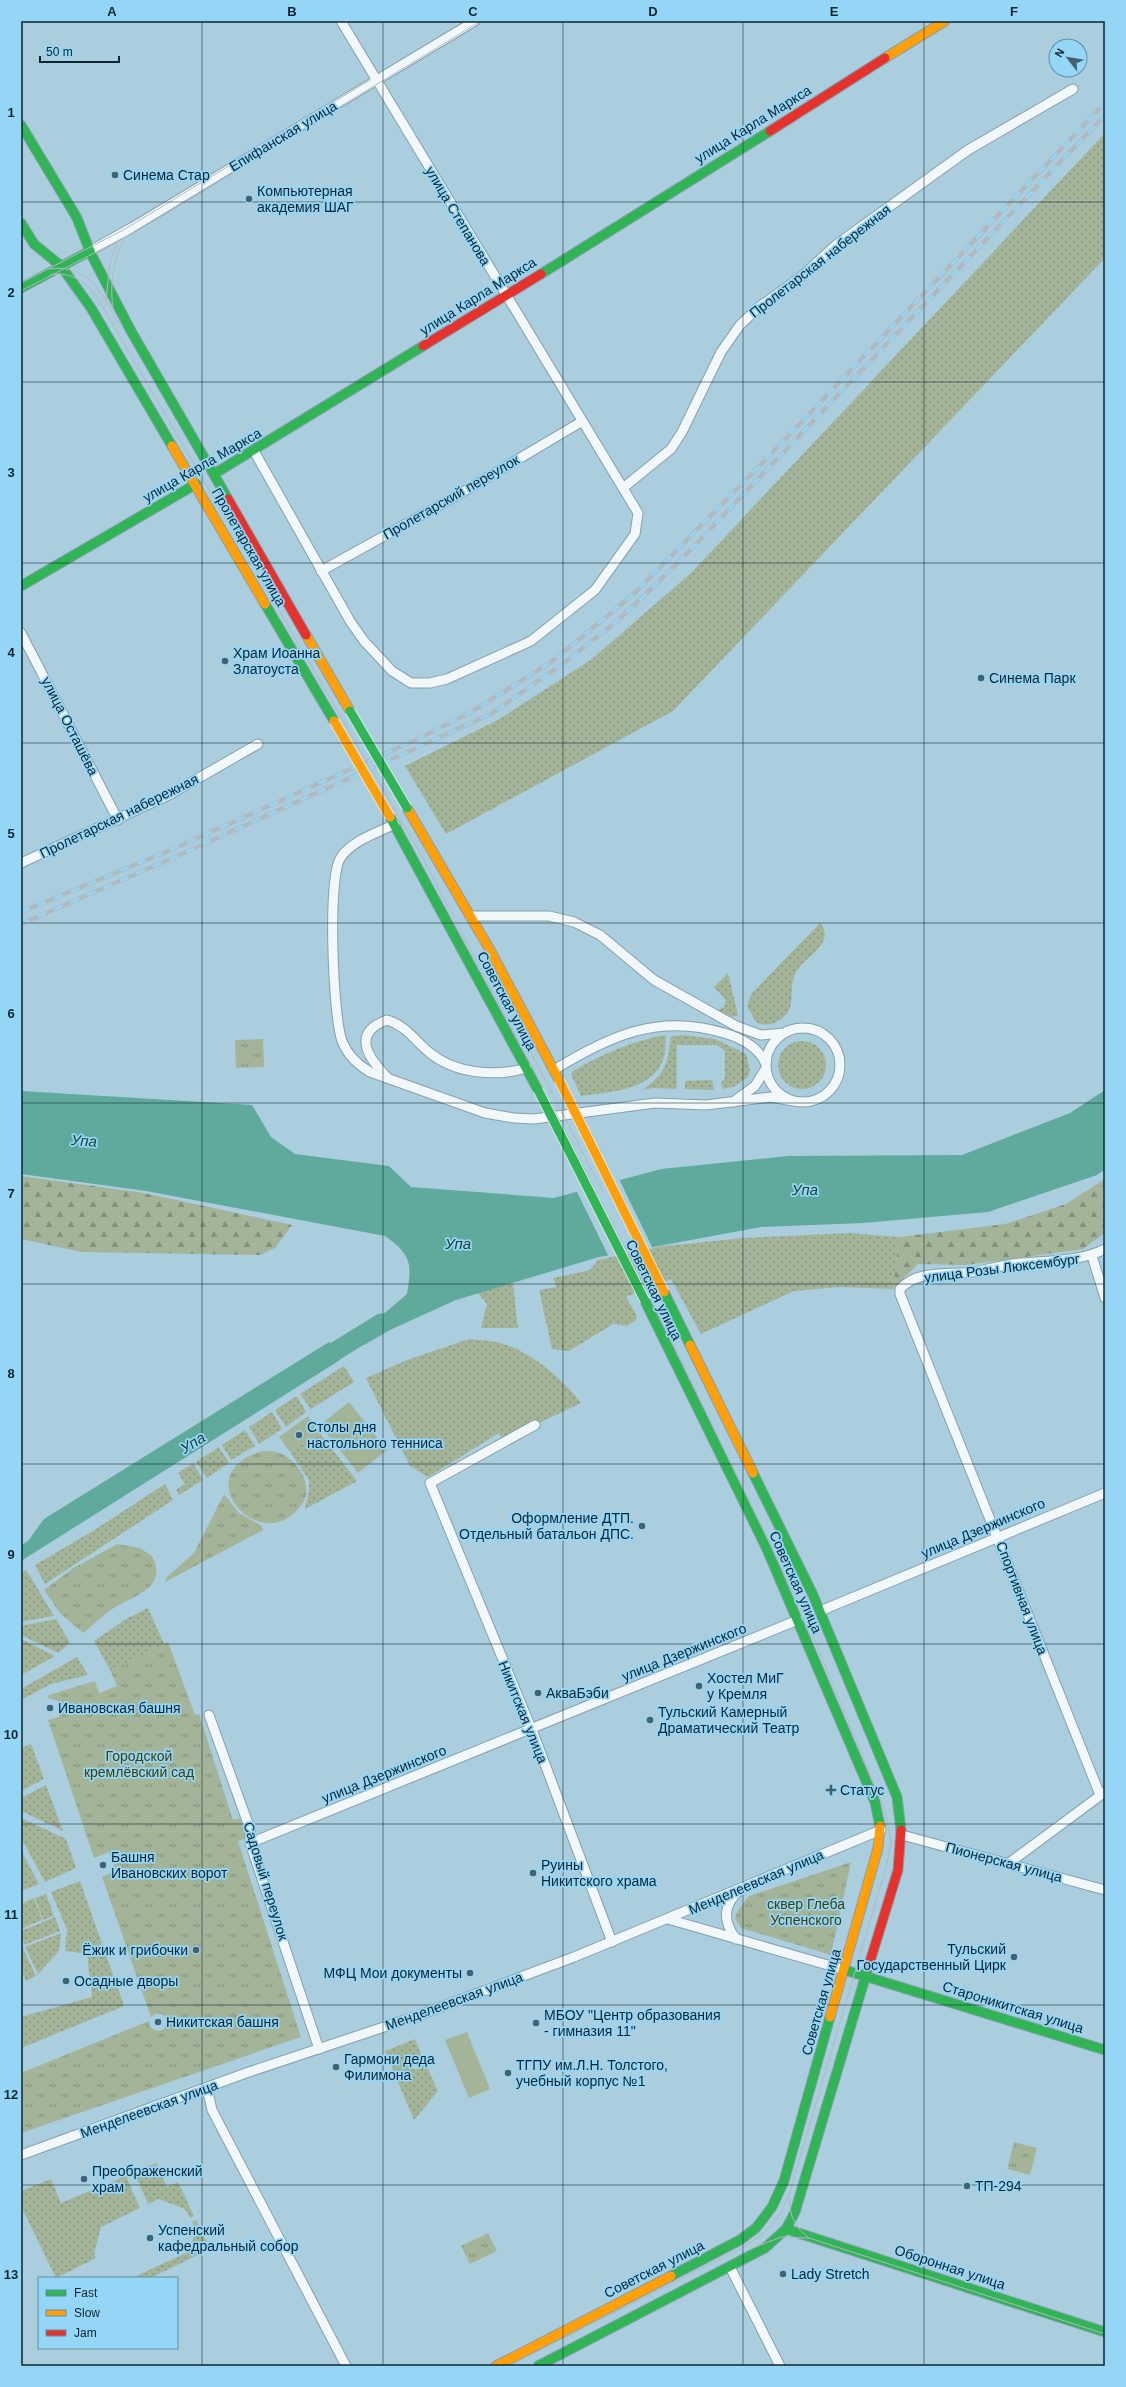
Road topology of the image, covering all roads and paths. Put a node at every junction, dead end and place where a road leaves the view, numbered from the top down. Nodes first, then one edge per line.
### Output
1 (341, 21) edge
2 (476, 21) edge
3 (945, 21) edge
4 (375, 80) junction
5 (1073, 89) dead end
6 (21, 125) edge
7 (21, 223) edge
8 (90, 251) junction
9 (61, 266) junction
10 (21, 288) edge
11 (505, 296) junction
12 (581, 422) junction
13 (254, 451) junction
14 (214, 474) junction
15 (196, 484) junction
16 (623, 488) junction
17 (321, 571) junction
18 (21, 586) edge
19 (21, 633) edge
20 (350, 710) joint
21 (334, 720) joint
22 (258, 744) dead end
23 (118, 820) junction
24 (392, 820) junction
25 (21, 863) edge
26 (470, 916) junction
27 (784, 1033) junction
28 (766, 1065) junction
29 (527, 1068) junction
30 (554, 1070) junction
31 (388, 1078) junction
32 (793, 1101) junction
33 (728, 1104) junction
34 (1105, 1249) edge
35 (1092, 1256) junction
36 (900, 1289) joint
37 (1105, 1298) edge
38 (535, 1425) dead end
39 (1105, 1493) edge
40 (999, 1538) junction
41 (820, 1611) junction
42 (805, 1618) junction
43 (209, 1714) dead end
44 (531, 1730) junction
45 (1102, 1793) edge
46 (881, 1830) junction
47 (902, 1835) junction
48 (250, 1843) junction
49 (1009, 1863) junction
50 (741, 1889) junction
51 (1105, 1890) edge
52 (668, 1919) junction
53 (736, 1938) junction
54 (612, 1942) junction
55 (845, 1970) junction
56 (866, 1977) junction
57 (319, 2049) junction
58 (1105, 2050) edge
59 (207, 2088) junction
60 (21, 2155) edge
61 (772, 2220) junction
62 (786, 2229) junction
63 (730, 2266) junction
64 (1105, 2332) edge
65 (554, 2362) edge
66 (346, 2366) edge
67 (496, 2366) edge
68 (538, 2366) edge
69 (780, 2366) edge

1 - 4 street, улица Степанова
2 - 4 street, Епифанская улица
3 - 11 main road, улица Карла Маркса
4 - 8 street, Епифанская улица
4 - 11 street, улица Степанова
5 - 16 street, Пролетарская набережная
6 - 8 main road, Пролетарская улица
7 - 9 main road, Пролетарская улица
8 - 9 main road
8 - 14 main road, Пролетарская улица
9 - 10 main road
9 - 15 main road, Пролетарская улица
11 - 12 street, улица Степанова
11 - 13 main road, улица Карла Маркса
12 - 16 street, улица Степанова
12 - 17 street, Пролетарский переулок
13 - 14 main road, улица Карла Маркса
13 - 17 street
14 - 15 main road, улица Карла Маркса
14 - 20 main road, Пролетарская улица
15 - 18 main road, улица Карла Маркса
15 - 21 main road, Пролетарская улица
16 - 17 street, улица Степанова
19 - 23 street, улица Осташёва
20 - 26 main road, Советская улица, bridge
21 - 24 main road, Советская улица, bridge
22 - 23 street, Пролетарская набережная
23 - 25 street, Пролетарская набережная
24 - 29 main road, Советская улица
24 - 31 street
26 - 27 street
26 - 30 main road, Советская улица
27 - 28 street
27 - 32 street
28 - 30 street
28 - 32 street
28 - 33 street
29 - 31 street
29 - 42 main road, Советская улица, bridge
30 - 41 main road, Советская улица, bridge
31 - 33 street
32 - 33 street
34 - 35 street, улица Розы Люксембург
35 - 36 street, улица Розы Люксембург
35 - 37 street
36 - 40 street, Спортивная улица
38 - 44 street, Никитская улица
39 - 40 street, улица Дзержинского
40 - 41 street, улица Дзержинского
40 - 45 street, Спортивная улица
41 - 42 main road, улица Дзержинского
41 - 47 main road, Советская улица
42 - 44 street, улица Дзержинского
42 - 46 main road, Советская улица
43 - 48 street, Садовый переулок
44 - 48 street, улица Дзержинского
44 - 54 street, Никитская улица
45 - 49 street
46 - 50 street, Менделеевская улица
46 - 55 main road, Советская улица
47 - 49 street, Пионерская улица
47 - 56 main road, Советская улица
48 - 57 street, Садовый переулок
49 - 51 street, Пионерская улица
50 - 52 street, Менделеевская улица
50 - 53 street
52 - 53 street
52 - 54 street, Менделеевская улица
53 - 55 street
54 - 57 street, Менделеевская улица
55 - 56 main road, Староникитская улица
55 - 61 main road, Советская улица
56 - 58 main road, Староникитская улица
56 - 62 main road, Советская улица
57 - 59 street, Менделеевская улица
59 - 60 street, Менделеевская улица
59 - 66 street
61 - 62 main road, Оборонная улица
61 - 67 main road, Советская улица
62 - 63 main road, Советская улица
62 - 64 main road, Оборонная улица
63 - 65 main road, Советская улица
63 - 69 street
65 - 68 main road, Советская улица

